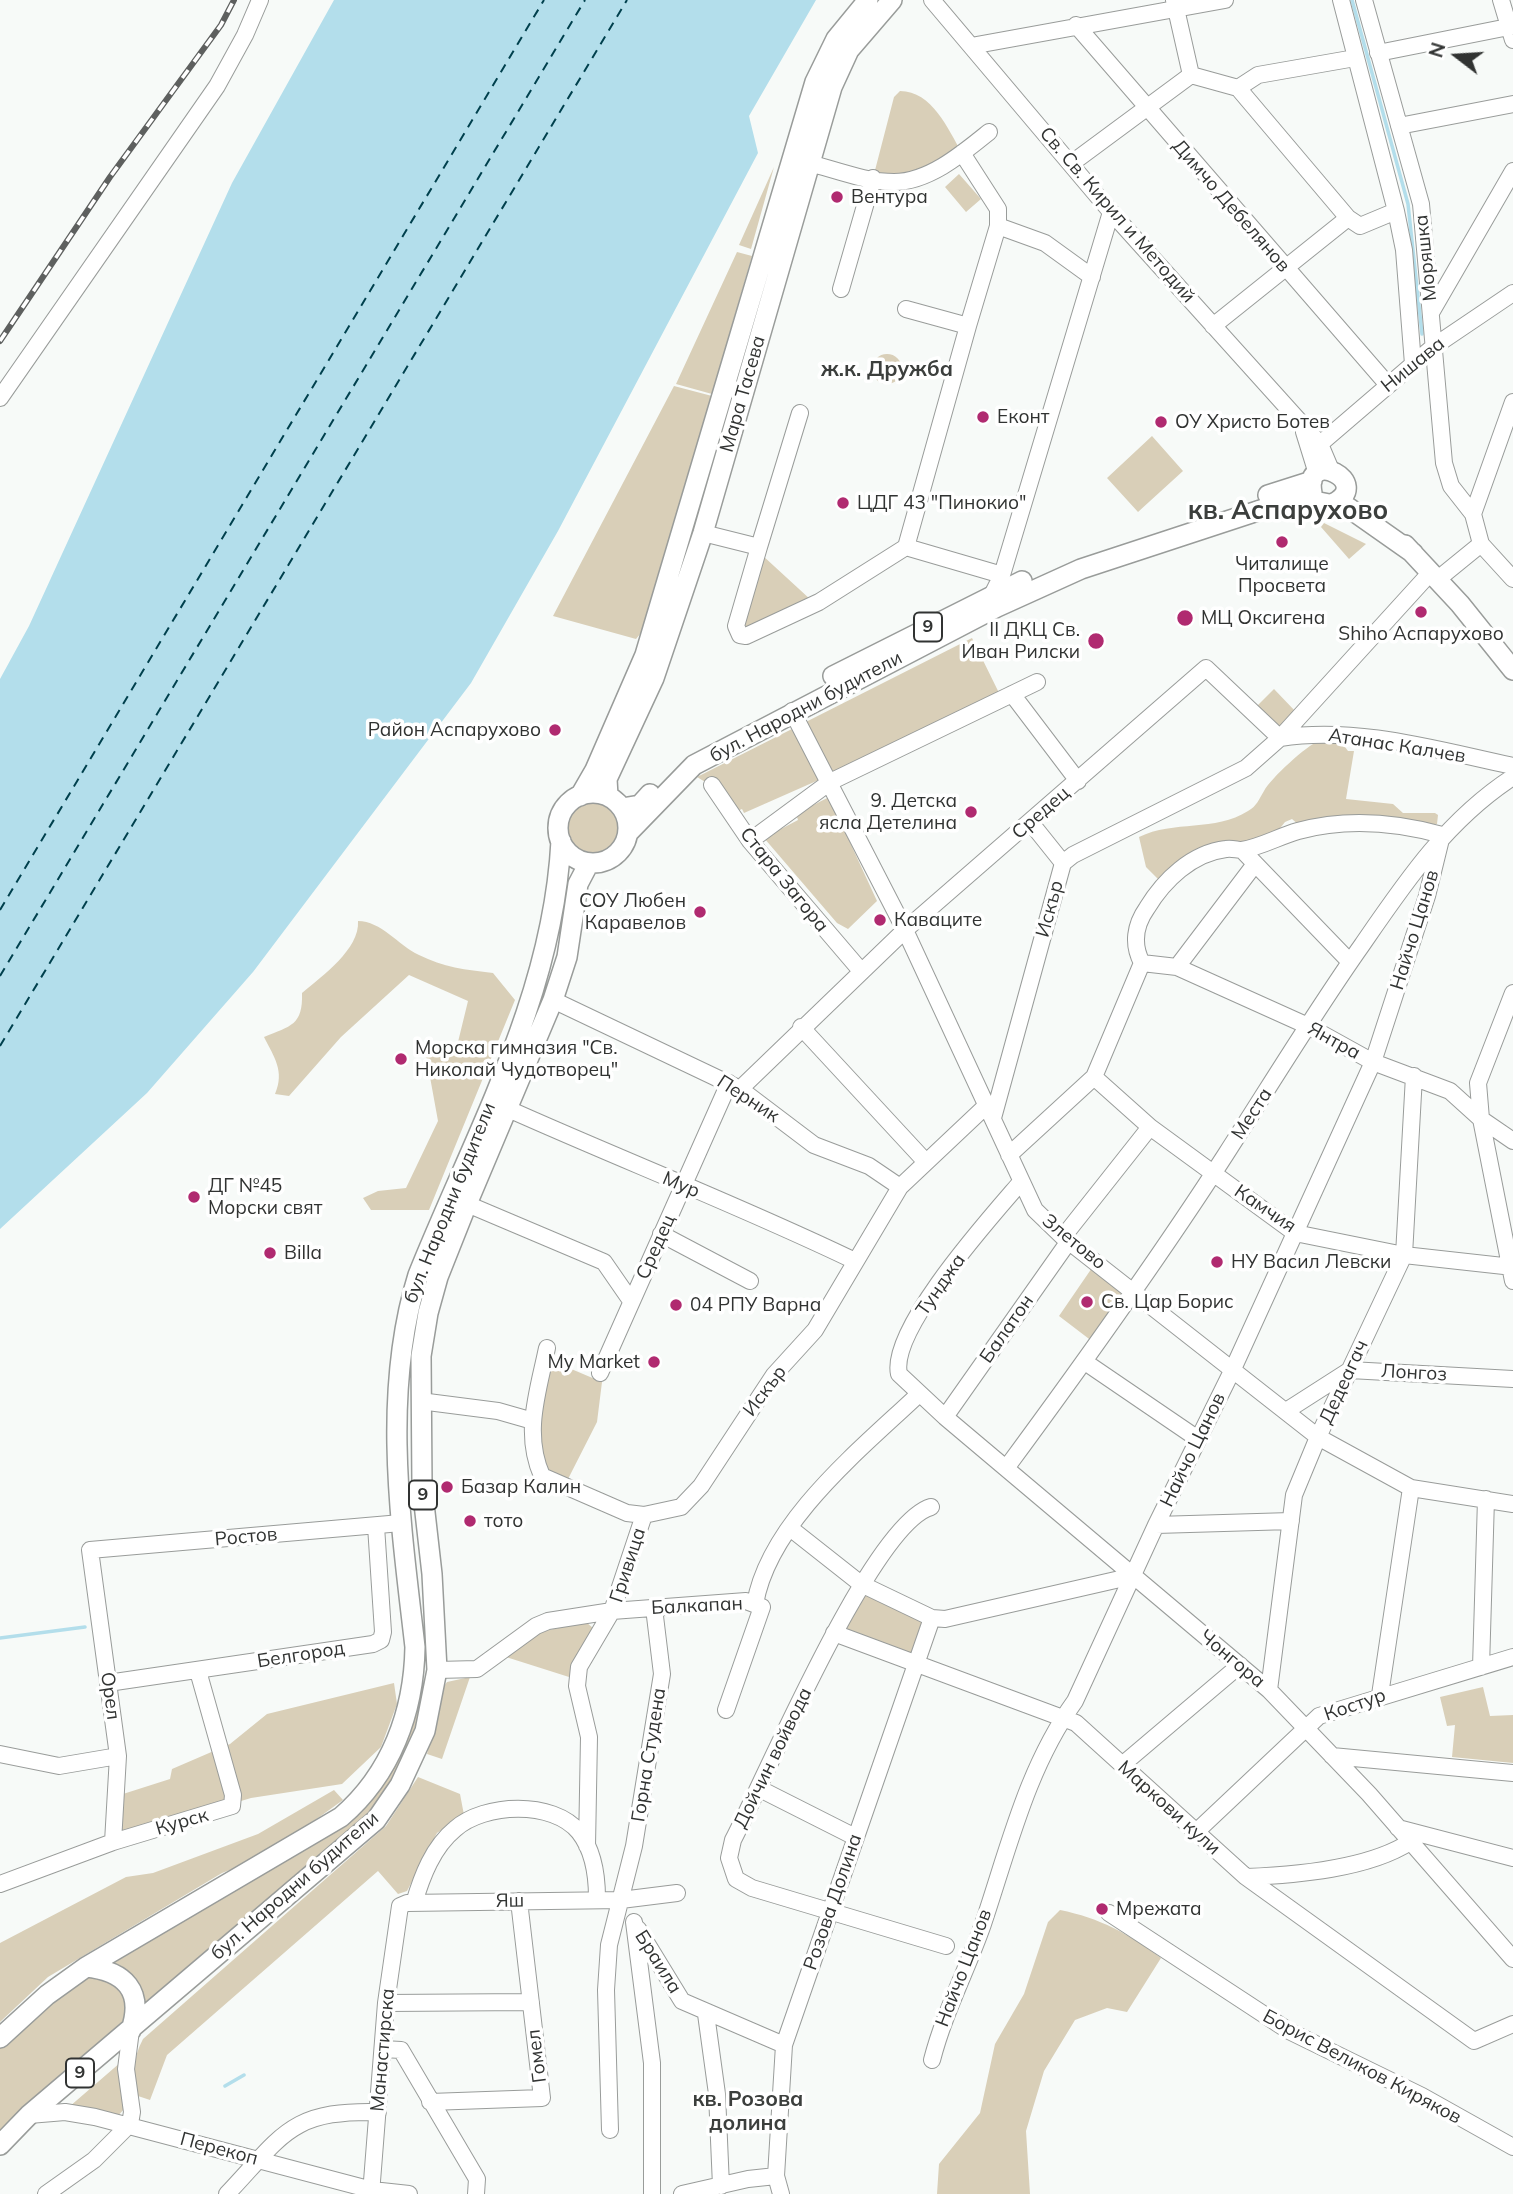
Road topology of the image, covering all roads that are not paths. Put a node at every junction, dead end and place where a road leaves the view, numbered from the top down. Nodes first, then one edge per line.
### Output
1 (260, 0) edge
2 (868, 0) edge
3 (892, 0) edge
4 (932, 0) edge
5 (1225, 0) edge
6 (1341, 0) edge
7 (1364, 0) edge
8 (1501, 0) edge
9 (1176, 5) edge
10 (1076, 25) junction
11 (1511, 31) edge
12 (971, 46) junction
13 (1378, 53) junction
14 (1356, 58) junction
15 (1191, 75) junction
16 (1238, 88) junction
17 (1513, 104) edge
18 (1147, 108) junction
19 (1399, 126) junction
20 (989, 132) dead end
21 (962, 153) junction
22 (809, 163) junction
23 (1072, 163) junction
24 (1513, 171) edge
25 (873, 178) junction
26 (1396, 211) junction
27 (1111, 212) junction
28 (1348, 218) junction
29 (998, 226) junction
30 (1284, 268) junction
31 (1091, 277) junction
32 (841, 289) dead end
33 (1513, 293) edge
34 (906, 309) dead end
35 (1432, 311) junction
36 (968, 326) junction
37 (1213, 326) junction
38 (1433, 347) junction
39 (1413, 364) junction
40 (1388, 384) junction
41 (0, 398) edge
42 (1513, 402) edge
43 (800, 413) dead end
44 (1304, 430) junction
45 (1320, 444) junction
46 (1320, 475) junction
47 (1332, 499) junction
48 (1473, 514) junction
49 (703, 533) junction
50 (1481, 544) junction
51 (759, 547) junction
52 (906, 547) junction
53 (1002, 575) junction
54 (1434, 576) junction
55 (1513, 579) edge
56 (995, 600) junction
57 (1513, 670) edge
58 (1037, 682) dead end
59 (1012, 694) junction
60 (792, 711) junction
61 (1280, 738) junction
62 (1513, 766) edge
63 (1513, 777) edge
64 (1078, 781) junction
65 (830, 782) junction
66 (712, 785) dead end
67 (580, 796) junction
68 (615, 802) junction
69 (1031, 823) junction
70 (628, 833) junction
71 (1442, 835) junction
72 (561, 841) junction
73 (750, 841) junction
74 (1242, 850) junction
75 (589, 863) junction
76 (1063, 863) junction
77 (1255, 864) junction
78 (905, 930) junction
79 (1350, 962) junction
80 (1142, 963) junction
81 (1177, 967) junction
82 (861, 971) junction
83 (1513, 993) edge
84 (553, 1000) junction
85 (1308, 1026) junction
86 (801, 1027) junction
87 (1373, 1062) junction
88 (1414, 1076) junction
89 (1094, 1077) junction
90 (734, 1086) junction
91 (506, 1108) junction
92 (990, 1111) junction
93 (1481, 1119) junction
94 (1150, 1127) junction
95 (1513, 1142) edge
96 (1009, 1155) junction
97 (925, 1161) junction
98 (1213, 1173) junction
99 (1020, 1183) junction
100 (683, 1186) junction
101 (900, 1187) junction
102 (467, 1204) junction
103 (1295, 1233) junction
104 (662, 1234) junction
105 (1066, 1239) junction
106 (1404, 1255) junction
107 (855, 1261) junction
108 (1512, 1272) edge
109 (750, 1281) dead end
110 (1134, 1290) junction
111 (631, 1301) junction
112 (547, 1348) dead end
113 (1085, 1362) junction
114 (1233, 1369) junction
115 (1350, 1370) junction
116 (600, 1373) dead end
117 (1513, 1379) edge
118 (919, 1394) junction
119 (420, 1401) junction
120 (1286, 1411) junction
121 (945, 1417) junction
122 (533, 1421) junction
123 (1318, 1437) junction
124 (1198, 1439) junction
125 (1007, 1467) junction
126 (1411, 1488) junction
127 (1486, 1499) junction
128 (1513, 1504) edge
129 (930, 1507) dead end
130 (644, 1515) junction
131 (1291, 1521) junction
132 (401, 1523) junction
133 (1156, 1525) junction
134 (376, 1526) junction
135 (790, 1528) junction
136 (90, 1550) joint
137 (1133, 1576) junction
138 (861, 1584) junction
139 (759, 1605) junction
140 (654, 1608) junction
141 (612, 1611) junction
142 (932, 1618) junction
143 (834, 1633) junction
144 (1513, 1657) edge
145 (915, 1662) junction
146 (1240, 1665) junction
147 (1481, 1667) junction
148 (438, 1670) junction
149 (198, 1671) junction
150 (108, 1683) junction
151 (1269, 1689) junction
152 (1380, 1695) junction
153 (726, 1710) dead end
154 (1064, 1717) junction
155 (1305, 1727) junction
156 (0, 1754) edge
157 (118, 1756) junction
158 (1332, 1756) junction
159 (1122, 1765) junction
160 (1513, 1773) edge
161 (760, 1789) junction
162 (1398, 1828) junction
163 (1196, 1832) junction
164 (855, 1837) junction
165 (302, 1840) junction
166 (113, 1842) junction
167 (1410, 1842) junction
168 (587, 1846) junction
169 (1513, 1858) edge
170 (323, 1866) junction
171 (1246, 1877) junction
172 (0, 1884) edge
173 (677, 1893) dead end
174 (597, 1898) junction
175 (621, 1900) junction
176 (519, 1901) junction
177 (407, 1904) junction
178 (829, 1912) junction
179 (1109, 1913) dead end
180 (634, 1922) junction
181 (946, 1946) dead end
182 (1513, 1959) edge
183 (86, 1967) junction
184 (531, 2002) junction
185 (386, 2003) junction
186 (706, 2014) junction
187 (1513, 2024) edge
188 (131, 2030) junction
189 (0, 2038) edge
190 (784, 2045) junction
191 (383, 2049) junction
192 (932, 2060) dead end
193 (430, 2102) junction
194 (378, 2112) junction
195 (29, 2115) junction
196 (130, 2124) junction
197 (610, 2130) dead end
198 (0, 2145) edge
199 (1513, 2147) edge
200 (259, 2160) junction
201 (776, 2176) junction
202 (721, 2186) junction
203 (371, 2192) edge
204 (46, 2194) edge
205 (228, 2194) edge
206 (409, 2194) edge
207 (476, 2194) edge
208 (652, 2194) edge
209 (682, 2194) edge
210 (781, 2194) edge

1 - 41 street
2 - 67 main road, Мара Тасева
3 - 22 main road, Мара Тасева
4 - 12 street, Св. Св. Кирил и Методий
5 - 9 street
6 - 14 street, Моряшка
7 - 13 street, Моряшка
8 - 11 street
9 - 10 street
9 - 15 street
10 - 12 street
10 - 18 street, Димчо Дебелянов
11 - 13 street
12 - 23 street, Св. Св. Кирил и Методий
13 - 19 street, Моряшка
14 - 16 street
14 - 26 street, Моряшка
15 - 16 street
15 - 18 street
16 - 28 street
17 - 19 street
18 - 23 street
18 - 30 street, Димчо Дебелянов
19 - 35 street, Моряшка
20 - 21 street
21 - 25 street
21 - 29 street
22 - 25 street
22 - 49 main road, Мара Тасева
23 - 27 street, Св. Св. Кирил и Методий
24 - 35 street
25 - 32 street
26 - 28 street
26 - 39 street, Моряшка
27 - 31 street
27 - 37 street, Св. Св. Кирил и Методий
28 - 30 street
29 - 31 street
29 - 36 street
30 - 37 street
30 - 40 street, Димчо Дебелянов
31 - 53 street
33 - 38 street, Нишава
34 - 36 street
35 - 38 street, Моряшка
36 - 52 street
37 - 44 street, Св. Св. Кирил и Методий
38 - 39 street, Нишава
38 - 48 street, Моряшка
39 - 40 street, Нишава
40 - 45 street, Нишава
42 - 48 street
43 - 51 street
44 - 45 street, Св. Св. Кирил и Методий
44 - 46 street, Св. Св. Кирил и Методий
45 - 46 street, Св. Св. Кирил и Методий
46 - 47 main road
46 - 47 main road
46 - 56 main road, бул. Народни будители / 9
47 - 54 main road, 9
47 - 56 main road, бул. Народни будители / 9
48 - 50 street
49 - 51 street
49 - 68 main road, Мара Тасева
50 - 54 street, Искър
50 - 55 street
51 - 52 street
52 - 53 street
53 - 56 street
54 - 57 main road, 9
54 - 61 street, Искър
56 - 60 main road, бул. Народни будители / 9
56 - 68 main road, бул. Народни будители / 9
58 - 59 street
59 - 64 street
59 - 65 street
60 - 65 street, Злетово
60 - 70 main road, бул. Народни будители / 9
61 - 62 street, Атанас Калчев
61 - 64 street, Средец
61 - 76 street, Искър
63 - 71 street, Места
64 - 69 street, Средец
65 - 73 street
65 - 78 street, Злетово
66 - 73 street, Стара Загора
67 - 68 main road, 9
67 - 72 main road, 9
68 - 70 main road
69 - 76 street
69 - 78 street, Средец
70 - 75 main road, 9
71 - 74 street
71 - 79 street, Места
71 - 87 street, Найчо Цанов
72 - 75 main road
72 - 132 main road, бул. Народни будители / 9
73 - 82 street, Стара Загора
74 - 77 street
74 - 80 street
75 - 84 main road, бул. Народни будители / 9
76 - 92 street, Искър
77 - 79 street
77 - 81 street
78 - 82 street, Средец
78 - 92 street, Злетово
79 - 85 street, Места
80 - 81 street, Янтра
80 - 89 street
81 - 85 street, Янтра
82 - 86 street, Средец
83 - 93 street
84 - 90 street, Перник
84 - 91 main road, бул. Народни будители / 9
85 - 87 street, Янтра
85 - 98 street, Места
86 - 90 street, Средец
86 - 97 street
87 - 88 street, Янтра
87 - 103 street, Найчо Цанов
88 - 93 street, Янтра
88 - 106 street, Дедеагач
89 - 94 street, Камчия
89 - 96 street
90 - 100 street, Средец
90 - 101 street, Перник
91 - 100 street, Мур
91 - 102 main road, бул. Народни будители / 9
92 - 96 street, Злетово
92 - 97 street, Искър
93 - 95 street, Янтра
93 - 108 street
94 - 98 street, Камчия
94 - 105 street, Балатон
96 - 99 street, Злетово
97 - 101 street, Искър
98 - 103 street, Камчия
98 - 110 street, Места
99 - 105 street, Злетово
99 - 118 street, Тунджа
100 - 104 street, Средец
100 - 107 street, Мур
101 - 107 street, Искър
102 - 111 street
102 - 119 main road, бул. Народни будители / 9
103 - 106 street, Камчия
103 - 114 street, Найчо Цанов
104 - 109 street
104 - 111 street, Средец
105 - 110 street, Злетово
105 - 121 street, Балатон
106 - 108 street, Камчия
106 - 115 street, Дедеагач
107 - 130 street, Искър
110 - 113 street, Места
110 - 114 street, Злетово
111 - 116 street, Средец
112 - 122 street, Гривица
113 - 124 street
113 - 125 street, Места
114 - 120 street, Злетово
114 - 124 street, Найчо Цанов
115 - 117 street, Лонгоз
115 - 120 street
115 - 123 street, Дедеагач
118 - 121 street, Чонгора
118 - 135 street
119 - 122 street
119 - 148 main road, бул. Народни будители / 9
120 - 123 street, Злетово
121 - 125 street, Чонгора
122 - 130 street, Гривица
123 - 126 street, Злетово
123 - 131 street, Дедеагач
124 - 133 street, Найчо Цанов
125 - 137 street, Чонгора
126 - 127 street, Злетово
126 - 152 street
127 - 128 street, Злетово
127 - 147 street
129 - 138 street
130 - 141 street, Гривица
131 - 133 street
131 - 151 street, Дедеагач
132 - 134 street, Ростов
132 - 165 main road, бул. Народни будители / 9
133 - 137 street, Найчо Цанов
134 - 136 street, Ростов
134 - 149 street, Белгород
135 - 138 street
135 - 139 street
136 - 150 street, Орел
137 - 142 street
137 - 146 street, Чонгора
137 - 154 street, Найчо Цанов
138 - 142 street
138 - 143 street
139 - 140 street, Балкапан
139 - 153 street
140 - 141 street, Балкапан
140 - 175 street, Горна Студена
141 - 148 street, Балкапан
141 - 168 street, Гривица
142 - 145 street, Розова Долина
143 - 145 street, Маркови кули
143 - 161 street, Дойчин войвода
144 - 147 street, Костур
145 - 154 street, Маркови кули
145 - 164 street, Розова Долина
146 - 151 street, Чонгора
146 - 159 street
147 - 152 street, Костур
148 - 170 main road, бул. Народни будители / 9
149 - 150 street, Белгород
149 - 166 street, Курск
150 - 157 street, Орел
151 - 155 street, Чонгора
152 - 155 street, Костур
154 - 159 street, Маркови кули
154 - 192 street, Найчо Цанов
155 - 158 street, Чонгора
155 - 163 street, Костур
156 - 157 street
157 - 166 street, Орел
158 - 160 street
158 - 162 street, Чонгора
159 - 163 street, Маркови кули
161 - 164 street
161 - 178 street, Дойчин войвода
162 - 167 street, Чонгора
162 - 169 street
163 - 171 street, Маркови кули
164 - 178 street, Розова Долина
165 - 170 main road
165 - 183 main road, бул. Народни будители / 9
166 - 172 street, Курск
167 - 171 street
167 - 182 street, Чонгора
168 - 174 street
168 - 177 street, Манастирска
170 - 188 main road, бул. Народни будители / 9
171 - 187 street, Маркови кули
173 - 175 street, Яш
174 - 175 street, Яш
174 - 176 street, Яш
175 - 180 street, Браила
175 - 197 street
176 - 177 street, Яш
176 - 184 street, Гомел
177 - 185 street, Манастирска
178 - 181 street
178 - 190 street, Розова Долина
179 - 199 street, Борис Великов Киряков
180 - 186 street, Браила
180 - 208 street
183 - 188 main road
183 - 189 main road, бул. Народни будители / 9
184 - 185 street
184 - 193 street, Гомел
185 - 191 street, Манастирска
186 - 190 street, Браила
186 - 202 street
188 - 195 main road, бул. Народни будители / 9
188 - 196 street
190 - 201 street, Розова Долина
191 - 193 street
191 - 194 street, Манастирска
193 - 207 street
194 - 200 street
194 - 203 street, Манастирска
195 - 196 street, Перекоп
195 - 198 main road, бул. Народни будители / 9
196 - 200 street, Перекоп
196 - 204 street
200 - 203 street, Перекоп
200 - 205 street
201 - 202 street
201 - 210 street, Розова Долина
202 - 209 street
203 - 206 street, Перекоп

